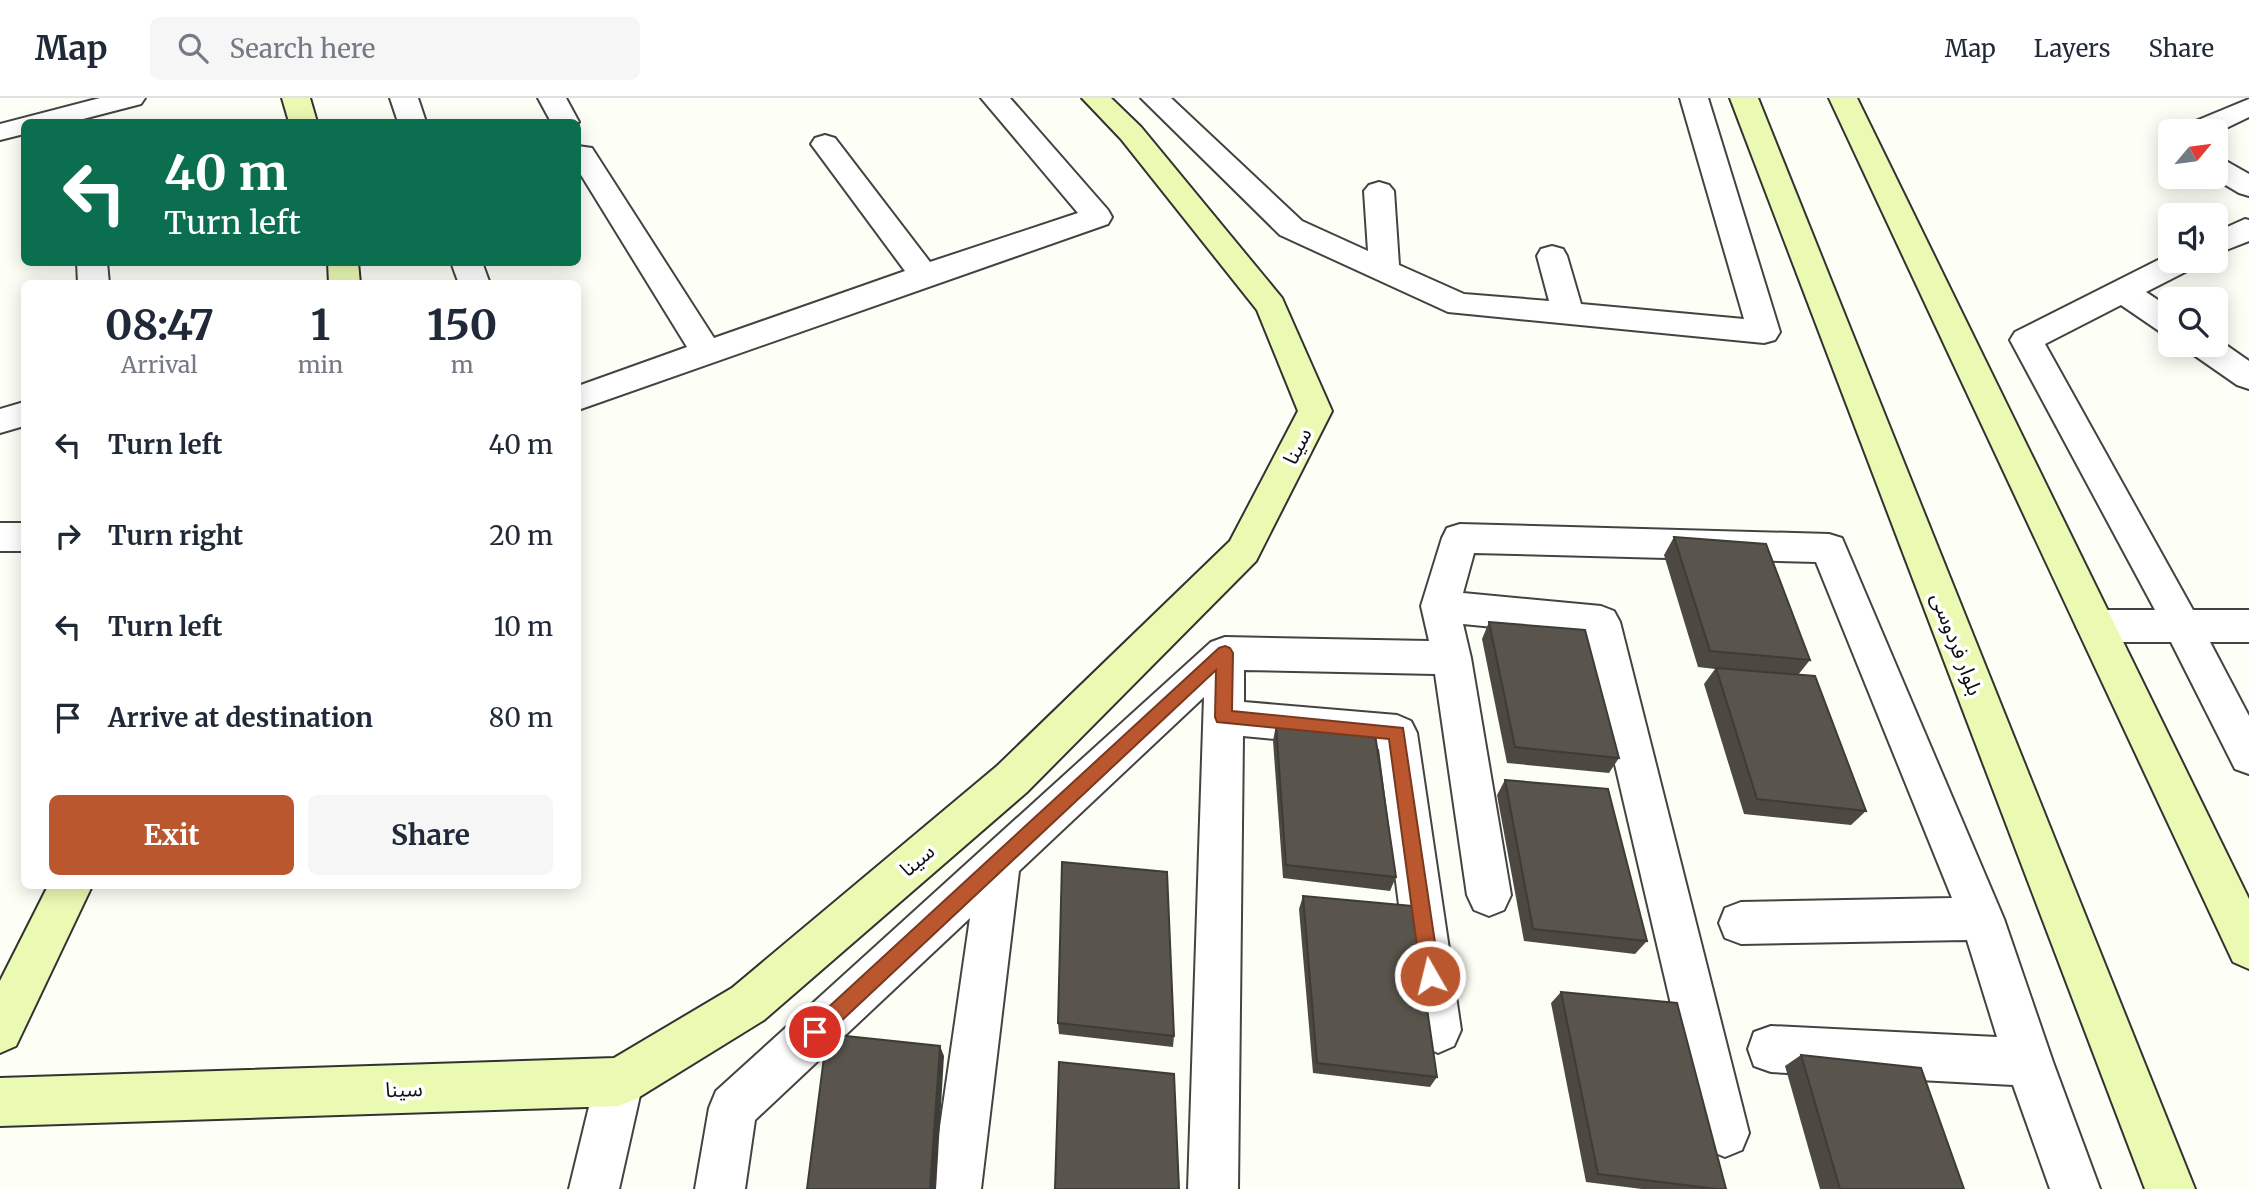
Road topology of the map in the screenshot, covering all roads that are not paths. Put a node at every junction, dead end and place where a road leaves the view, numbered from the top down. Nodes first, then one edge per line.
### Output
1 (131, 98) edge
2 (296, 98) edge
3 (404, 98) edge
4 (552, 98) edge
5 (995, 98) edge
6 (1096, 98) edge
7 (1155, 98) edge
8 (1694, 98) edge
9 (1744, 98) edge
10 (1843, 98) edge
11 (2249, 107) edge
12 (69, 119) edge
13 (302, 119) edge
14 (411, 119) edge
15 (563, 119) edge
16 (2222, 119) edge
17 (21, 127) edge
18 (0, 132) edge
19 (825, 144) dead end
20 (581, 154) edge
21 (2228, 174) edge
22 (2249, 187) edge
23 (1379, 191) dead end
24 (2249, 231) edge
25 (2228, 238) edge
26 (1552, 256) dead end
27 (1384, 270) junction
28 (2158, 273) edge
29 (924, 275) junction
30 (2123, 291) junction
31 (1568, 314) junction
32 (2158, 315) edge
33 (706, 352) junction
34 (2220, 357) edge
35 (2249, 377) edge
36 (581, 397) edge
37 (21, 415) edge
38 (0, 421) edge
39 (0, 537) edge
40 (21, 537) edge
41 (1440, 606) junction
42 (2182, 625) junction
43 (2095, 626) junction
44 (2249, 626) edge
45 (1225, 653) junction
46 (1452, 658) junction
47 (1223, 717) junction
48 (2249, 756) edge
49 (999, 862) junction
50 (69, 889) edge
51 (1489, 895) dead end
52 (1982, 919) junction
53 (1741, 923) dead end
54 (2249, 947) edge
55 (0, 1030) edge
56 (1438, 1030) dead end
57 (1771, 1049) dead end
58 (2029, 1062) junction
59 (619, 1082) junction
60 (0, 1102) edge
61 (1724, 1133) dead end
62 (594, 1189) edge
63 (720, 1189) edge
64 (956, 1189) edge
65 (1213, 1189) edge
66 (2075, 1189) edge
67 (2170, 1189) edge

1 - 12 street
2 - 13 main road
3 - 14 street
4 - 15 street
5 - 29 street
6 - 59 main road, سینا
7 - 27 street
8 - 31 street
9 - 67 main road, بلوار فردوسی
10 - 43 main road
11 - 16 street
17 - 18 street
19 - 29 street
20 - 33 street
21 - 22 street
23 - 27 street
24 - 25 street
26 - 31 street
27 - 31 street
28 - 30 street
29 - 33 street
30 - 32 street
30 - 42 street
33 - 36 street
34 - 35 street
37 - 38 street
39 - 40 street
41 - 46 street
41 - 52 street
41 - 61 street
42 - 43 street
42 - 44 street
42 - 48 street
43 - 54 main road
45 - 46 street
45 - 47 street
45 - 49 street
46 - 51 street
47 - 56 street
47 - 65 street
49 - 63 street
49 - 64 street
50 - 55 main road
52 - 53 street
52 - 58 street
57 - 58 street
58 - 66 street
59 - 60 main road, سینا
59 - 62 street

